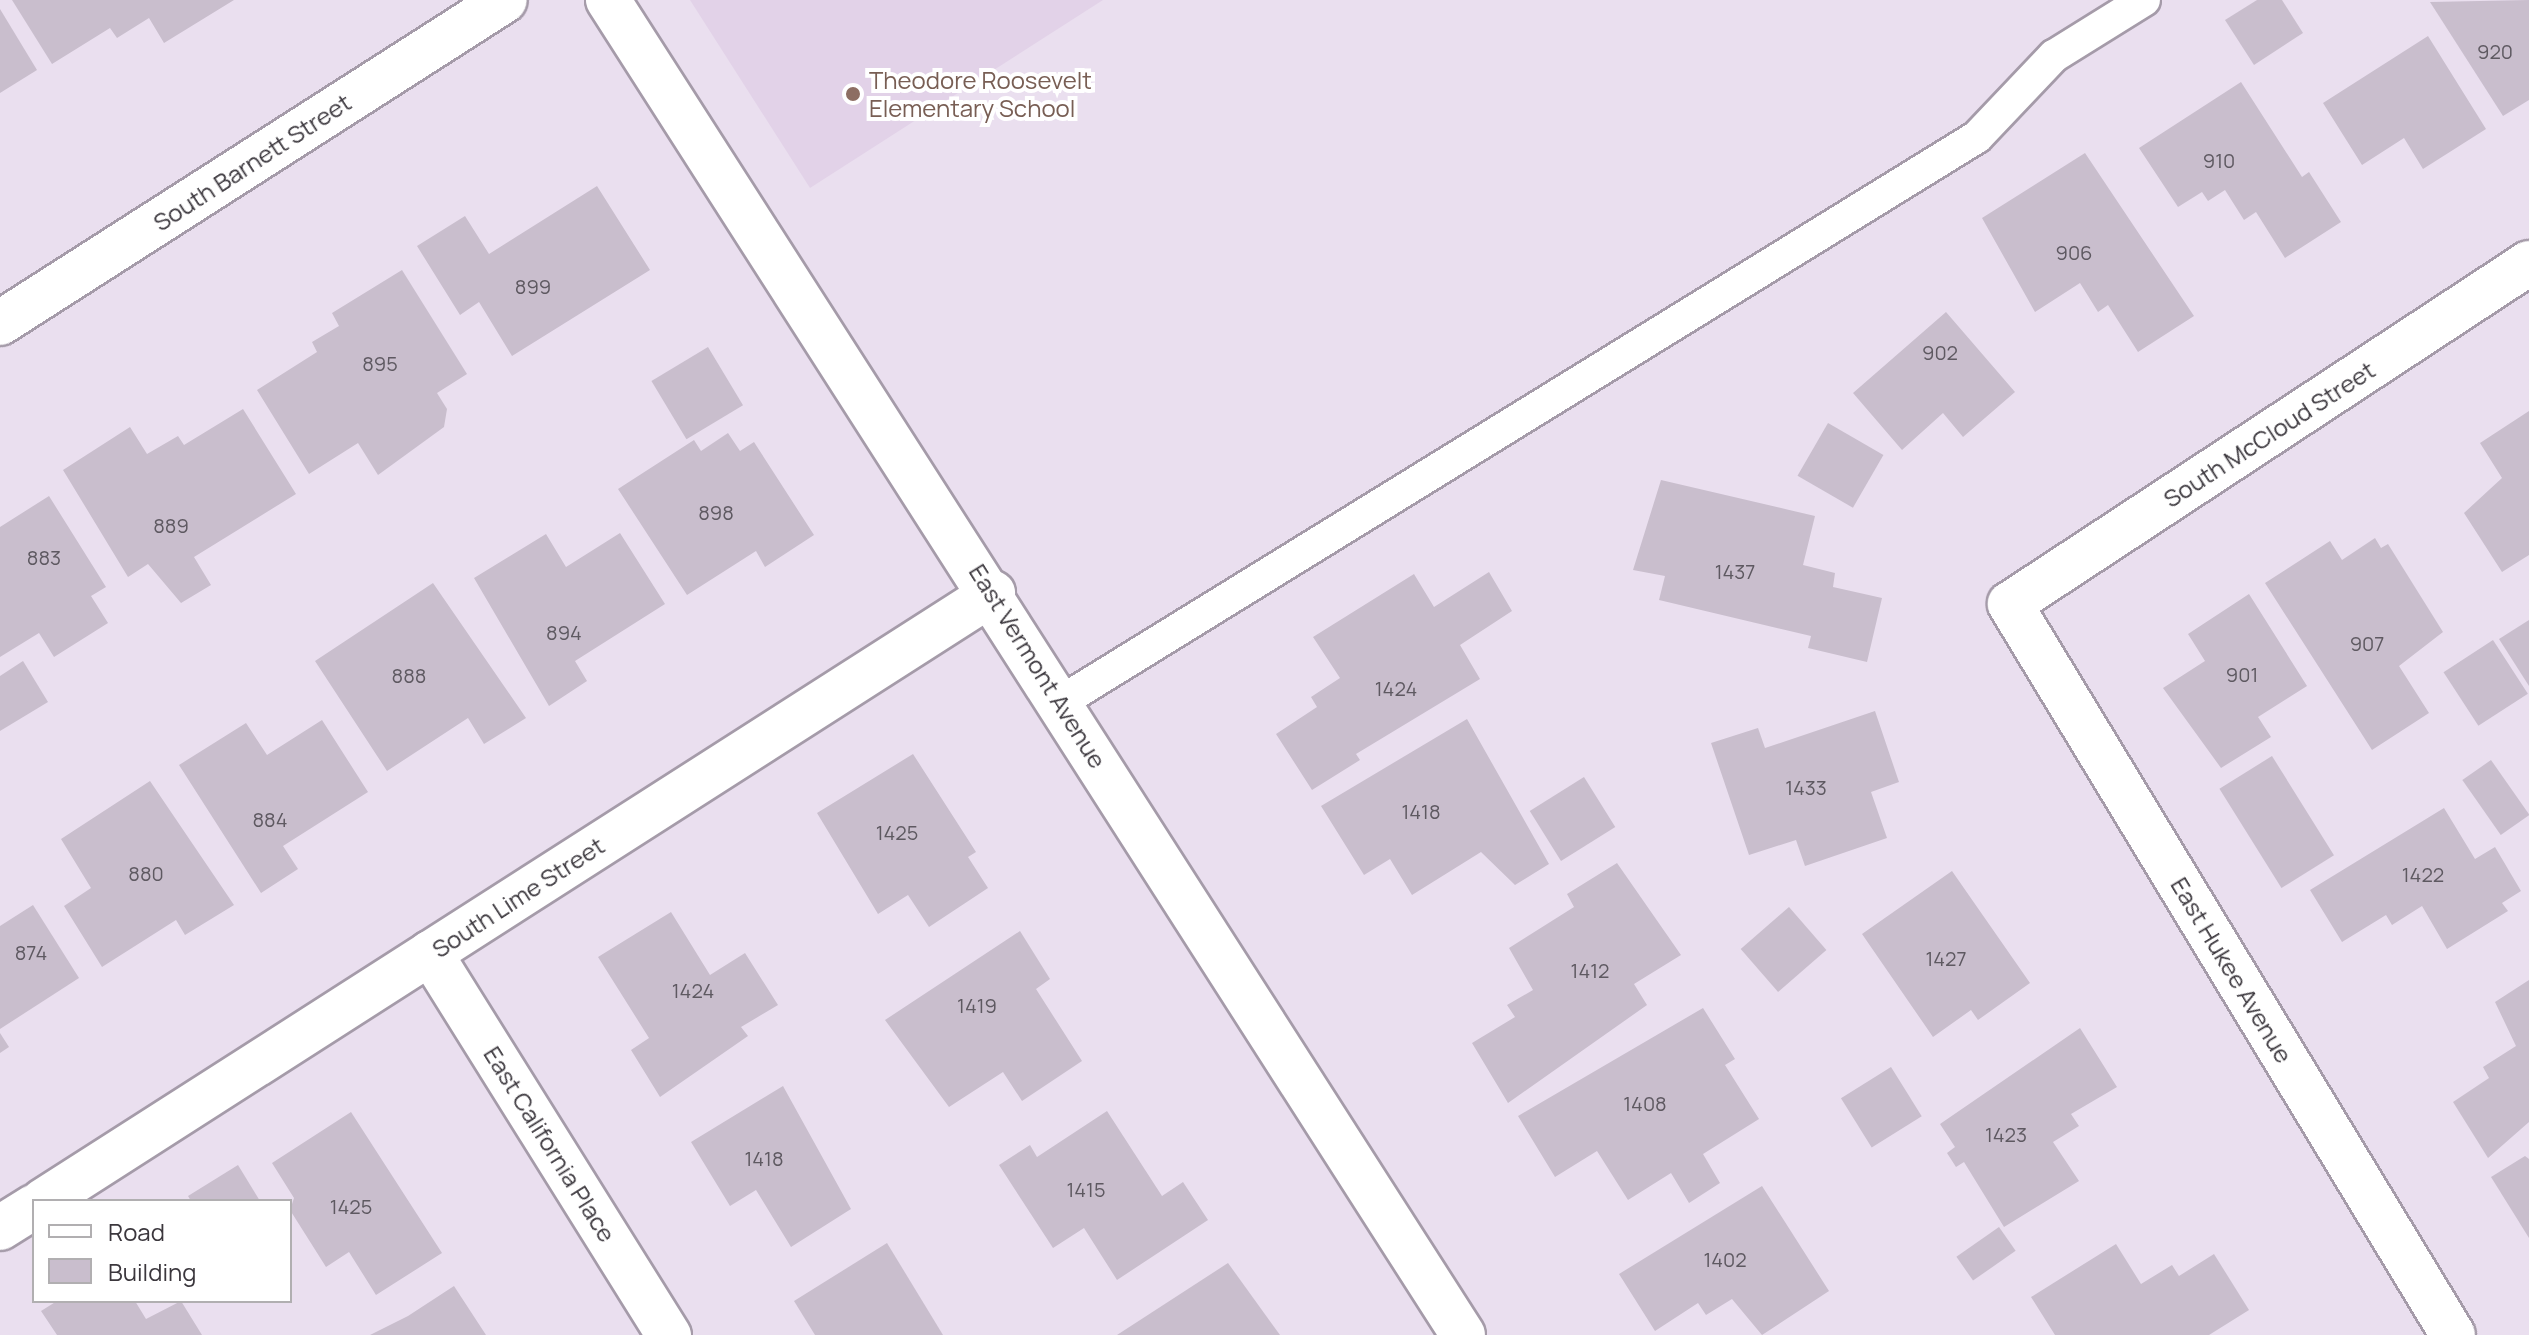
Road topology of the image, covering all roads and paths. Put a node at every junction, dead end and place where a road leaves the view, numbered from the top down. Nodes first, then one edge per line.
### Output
1 (505, 0) edge
2 (608, 0) edge
3 (2144, 0) edge
4 (2529, 263) edge
5 (0, 323) edge
6 (993, 593) junction
7 (2010, 604) joint
8 (1059, 703) junction
9 (430, 953) junction
10 (46, 1199) edge
11 (32, 1208) edge
12 (0, 1228) edge
13 (669, 1335) edge
14 (1463, 1335) edge
15 (2453, 1335) edge

1 - 5 street, South Barnett Street
2 - 6 street, East Vermont Avenue
3 - 8 lane
4 - 7 street, South McCloud Street
6 - 8 street, East Vermont Avenue
6 - 9 street, South Lime Street
7 - 15 street, East Hukee Avenue
8 - 14 street, East Vermont Avenue
9 - 10 street, South Lime Street
9 - 13 street, East California Place
11 - 12 street

